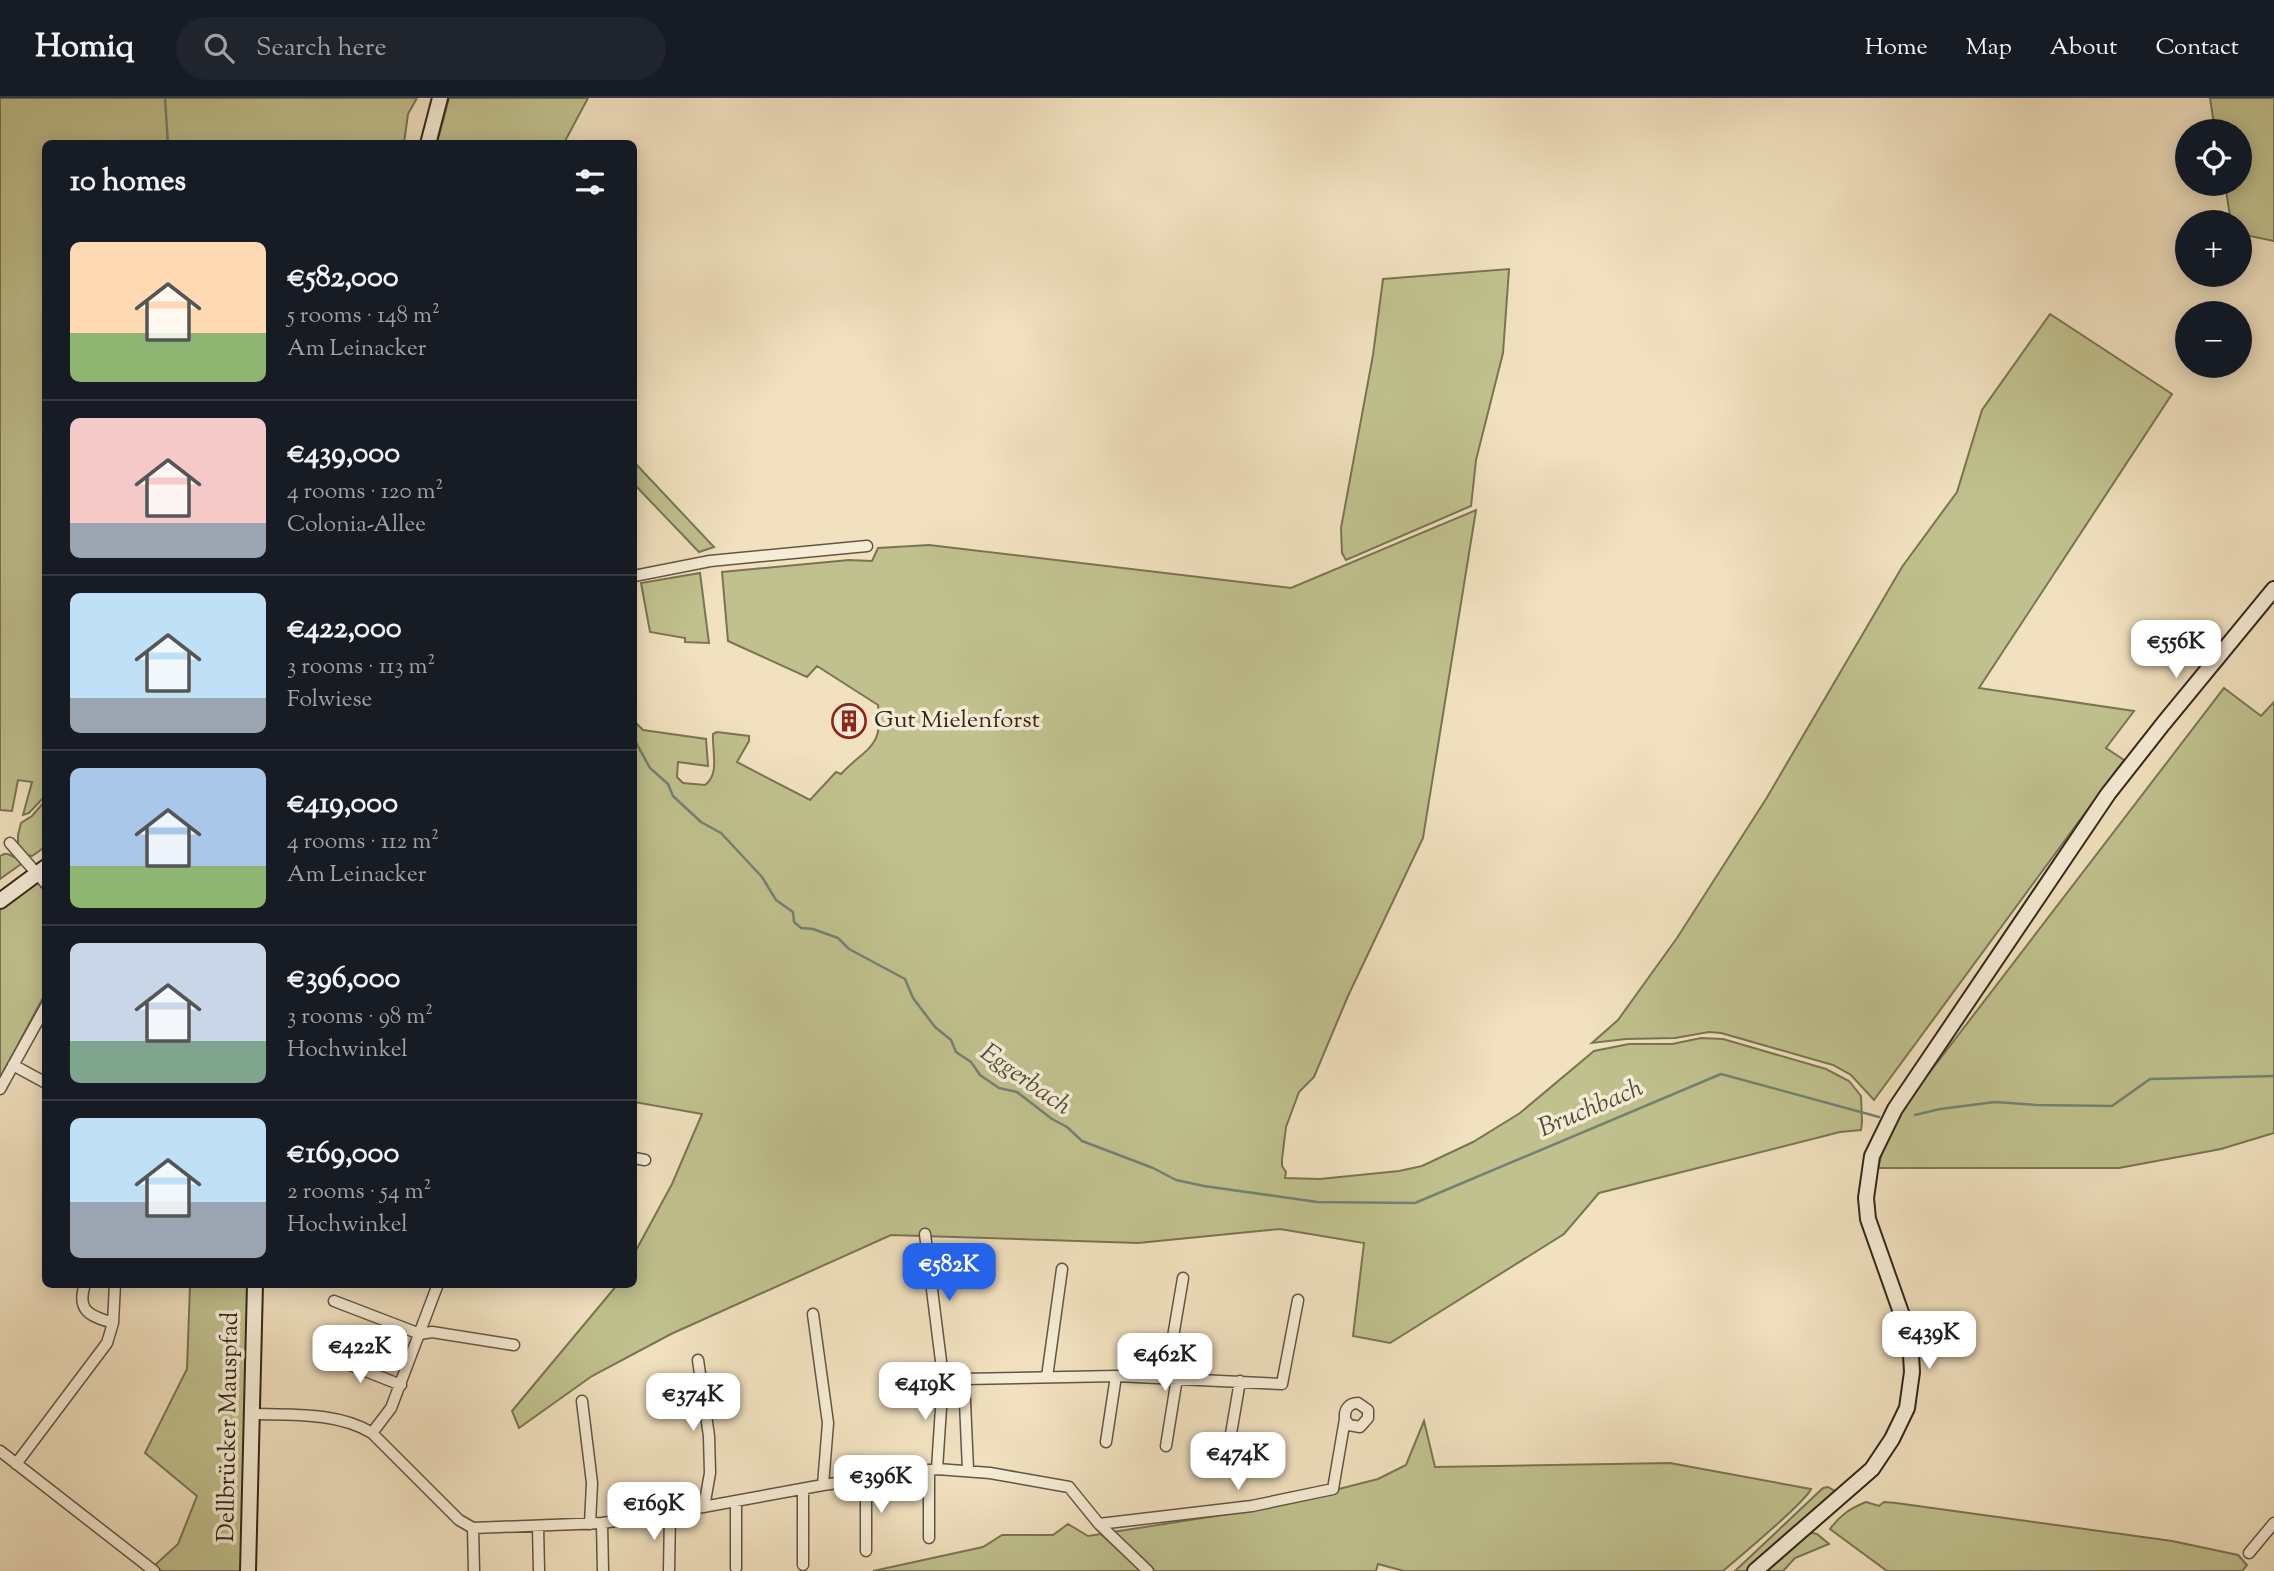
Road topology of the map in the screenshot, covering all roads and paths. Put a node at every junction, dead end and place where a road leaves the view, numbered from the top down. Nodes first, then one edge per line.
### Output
1 (440, 98) edge
2 (429, 140) edge
3 (866, 546) dead end
4 (637, 575) edge
5 (2274, 589) edge
6 (10, 843) dead end
7 (42, 874) edge
8 (42, 876) edge
9 (0, 901) edge
10 (42, 1013) edge
11 (13, 1065) junction
12 (42, 1081) edge
13 (0, 1090) edge
14 (637, 1159) edge
15 (645, 1160) dead end
16 (925, 1234) dead end
17 (1062, 1269) dead end
18 (1183, 1278) dead end
19 (84, 1288) edge
20 (115, 1288) edge
21 (255, 1288) edge
22 (437, 1288) edge
23 (1298, 1300) dead end
24 (334, 1301) dead end
25 (813, 1314) dead end
26 (113, 1323) junction
27 (420, 1334) junction
28 (514, 1345) dead end
29 (330, 1357) dead end
30 (698, 1360) dead end
31 (1116, 1376) junction
32 (943, 1377) junction
33 (1047, 1377) junction
34 (1166, 1378) junction
35 (1177, 1378) junction
36 (964, 1379) junction
37 (1240, 1381) junction
38 (401, 1385) junction
39 (582, 1401) dead end
40 (251, 1414) junction
41 (1345, 1419) dead end
42 (372, 1433) junction
43 (1106, 1443) dead end
44 (1166, 1446) dead end
45 (0, 1451) edge
46 (1228, 1451) dead end
47 (16, 1464) junction
48 (933, 1469) junction
49 (968, 1470) junction
50 (866, 1479) junction
51 (823, 1485) junction
52 (803, 1489) junction
53 (736, 1501) junction
54 (704, 1507) junction
55 (670, 1513) junction
56 (603, 1523) junction
57 (2274, 1523) edge
58 (590, 1524) junction
59 (1099, 1524) junction
60 (538, 1526) junction
61 (473, 1528) junction
62 (929, 1538) dead end
63 (866, 1551) dead end
64 (2249, 1553) dead end
65 (803, 1565) dead end
66 (736, 1568) dead end
67 (154, 1571) edge
68 (248, 1571) edge
69 (474, 1571) edge
70 (539, 1571) edge
71 (603, 1571) edge
72 (669, 1571) edge
73 (1148, 1571) edge
74 (1755, 1571) edge

1 - 2 main road
3 - 4 street
5 - 74 main road
6 - 7 street
8 - 9 main road
10 - 11 street
11 - 12 street
11 - 13 street
14 - 15 street
16 - 32 street
17 - 33 street
18 - 34 street
19 - 26 street
20 - 26 street
21 - 40 main road, Dellbrücker Mauspfad
22 - 27 street
23 - 37 street
24 - 27 street
25 - 51 street
26 - 47 street
27 - 28 street
27 - 38 street
29 - 38 street
30 - 54 street
31 - 33 street
31 - 34 street
31 - 43 street
32 - 36 street
32 - 48 street
33 - 36 street
34 - 35 street
35 - 37 street
35 - 44 street
36 - 49 street
37 - 46 street
38 - 42 street
39 - 58 street
40 - 42 street
40 - 68 main road, Dellbrücker Mauspfad
41 - 59 street
42 - 61 street
45 - 47 street
47 - 67 street
48 - 49 street
48 - 50 street
48 - 62 street
49 - 59 street
50 - 51 street
50 - 63 street
51 - 52 street
52 - 53 street
52 - 65 street
53 - 54 street
53 - 66 street
54 - 55 street
55 - 56 street
55 - 72 street
56 - 58 street
56 - 71 street
57 - 64 street
58 - 60 street
59 - 73 street
60 - 61 street
60 - 70 street
61 - 69 street

